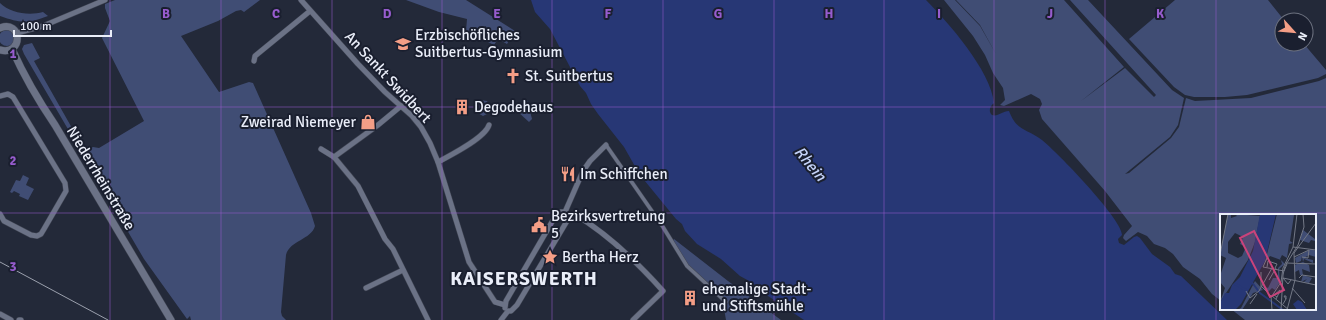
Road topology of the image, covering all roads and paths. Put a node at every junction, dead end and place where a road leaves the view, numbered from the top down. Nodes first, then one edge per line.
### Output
1 (105, 0) edge
2 (302, 2) edge
3 (310, 10) junction
4 (0, 28) edge
5 (17, 33) junction
6 (12, 49) junction
7 (0, 50) edge
8 (254, 61) dead end
9 (0, 96) edge
10 (401, 106) junction
11 (489, 125) dead end
12 (606, 145) joint
13 (321, 149) dead end
14 (334, 157) junction
15 (438, 162) junction
16 (0, 214) edge
17 (566, 214) junction
18 (403, 270) junction
19 (366, 288) dead end
20 (726, 302) dead end
21 (504, 305) junction
22 (508, 311) junction
23 (0, 314) edge
24 (11, 320) edge
25 (171, 320) edge
26 (428, 320) edge
27 (501, 320) edge
28 (633, 320) edge

1 - 5 street
2 - 3 street, An Sankt Swidbert
3 - 8 street
3 - 10 street, An Sankt Swidbert
4 - 5 main road
5 - 6 main road
6 - 7 main road
6 - 25 main road, Niederrheinstraße
9 - 16 street
10 - 14 street
10 - 15 street, An Sankt Swidbert
11 - 15 street
12 - 17 street
12 - 20 street
13 - 14 street
14 - 18 street
15 - 21 street, An Sankt Swidbert
17 - 21 street
17 - 22 street
17 - 28 street
18 - 19 street
18 - 26 street
21 - 22 street, An Sankt Swidbert
22 - 27 street
23 - 24 street

